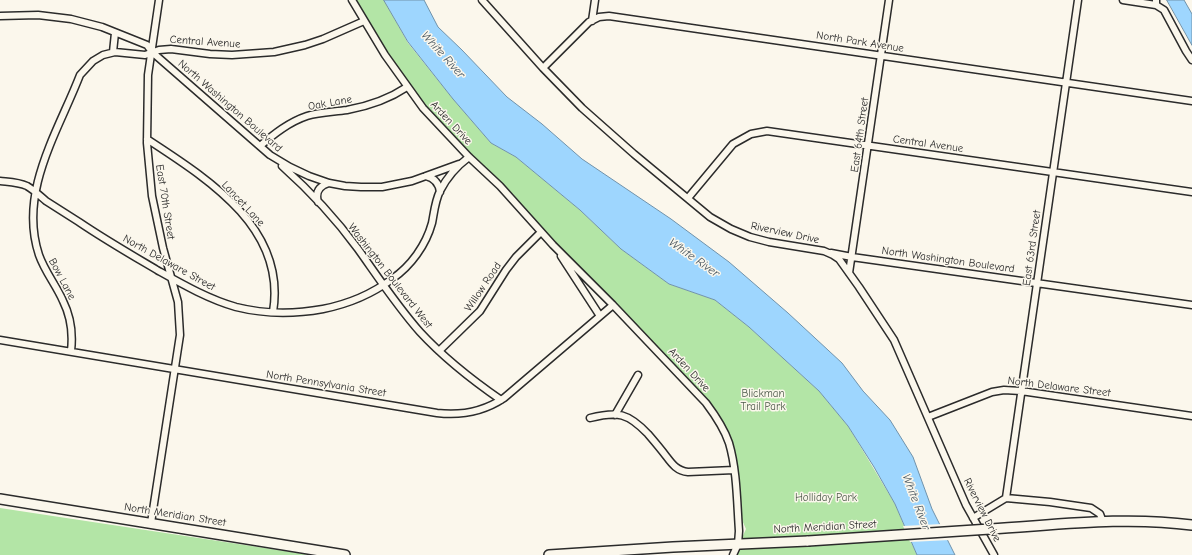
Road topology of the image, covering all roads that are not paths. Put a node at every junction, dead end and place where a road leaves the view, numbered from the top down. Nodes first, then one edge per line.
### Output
1 (159, 0) edge
2 (352, 0) edge
3 (482, 0) edge
4 (595, 0) edge
5 (889, 0) edge
6 (1078, 0) edge
7 (1123, 0) edge
8 (1156, 3) edge
9 (0, 16) edge
10 (364, 21) junction
11 (592, 21) junction
12 (115, 33) junction
13 (113, 52) junction
14 (152, 52) junction
15 (881, 55) junction
16 (1192, 60) edge
17 (543, 68) junction
18 (1066, 83) junction
19 (407, 87) junction
20 (1192, 101) edge
21 (147, 140) junction
22 (868, 145) junction
23 (260, 146) junction
24 (270, 155) junction
25 (469, 157) junction
26 (460, 164) junction
27 (1053, 172) junction
28 (426, 176) junction
29 (0, 181) edge
30 (329, 182) junction
31 (35, 192) junction
32 (440, 192) junction
33 (1192, 192) edge
34 (688, 198) junction
35 (318, 202) junction
36 (542, 232) junction
37 (553, 245) junction
38 (820, 250) junction
39 (852, 257) junction
40 (849, 273) junction
41 (172, 278) junction
42 (1037, 283) junction
43 (383, 286) junction
44 (613, 305) junction
45 (1192, 305) edge
46 (273, 312) junction
47 (600, 316) junction
48 (0, 340) edge
49 (71, 351) junction
50 (439, 351) junction
51 (175, 369) junction
52 (638, 375) dead end
53 (1021, 391) junction
54 (501, 400) junction
55 (615, 414) junction
56 (1192, 416) edge
57 (928, 417) junction
58 (590, 418) dead end
59 (734, 470) junction
60 (1006, 498) junction
61 (0, 499) edge
62 (973, 518) junction
63 (1103, 522) junction
64 (151, 523) junction
65 (1192, 525) edge
66 (738, 544) junction
67 (583, 554) edge
68 (345, 555) edge
69 (549, 555) edge
70 (733, 555) edge
71 (994, 555) edge

1 - 14 street, East 70th Street
2 - 10 street, Arden Drive
3 - 17 street, Riverview Drive
4 - 11 street
5 - 15 street, East 64th Street
6 - 18 street, East 63rd Street
7 - 8 street
8 - 16 street
9 - 12 street
10 - 14 street, Central Avenue
10 - 19 street, Arden Drive
11 - 15 street, North Park Avenue
11 - 17 street, North Park Avenue
12 - 13 street
12 - 14 street
13 - 14 street, Central Avenue
13 - 31 street
14 - 21 street, East 70th Street
14 - 23 street, North Washington Boulevard
15 - 18 street, North Park Avenue
15 - 22 street, East 64th Street
17 - 34 street, Riverview Drive
18 - 20 street, North Park Avenue
18 - 27 street, East 63rd Street
19 - 23 street, Oak Lane
19 - 25 street, Arden Drive
21 - 41 street, East 70th Street
21 - 46 street, Lancet Lane
22 - 27 street, Central Avenue
22 - 34 street, Central Avenue
22 - 39 street, East 64th Street
23 - 24 street, North Washington Boulevard
24 - 30 street, North Washington Boulevard
24 - 35 street, Washington Boulevard West
25 - 26 street, North Delaware Street
25 - 36 street, Arden Drive
26 - 28 street, North Washington Boulevard
26 - 32 street, North Delaware Street
27 - 33 street, Central Avenue
27 - 42 street, East 63rd Street
28 - 30 street, North Washington Boulevard
28 - 32 street
29 - 31 street
30 - 35 street
31 - 41 street, North Delaware Street
31 - 49 street, Bow Lane
32 - 43 street, North Delaware Street
34 - 38 street, Riverview Drive
35 - 43 street, Washington Boulevard West
36 - 37 street, Arden Drive
36 - 50 street, Willow Road
37 - 44 street, Arden Drive
37 - 47 street, Arden Drive
38 - 39 street, North Washington Boulevard
38 - 40 street, Riverview Drive
39 - 40 street, East 64th Street
39 - 42 street, North Washington Boulevard
40 - 57 street, Riverview Drive
41 - 46 street, North Delaware Street
41 - 51 street, East 70th Street
42 - 45 street, North Washington Boulevard
42 - 53 street, East 63rd Street
43 - 46 street, North Delaware Street
43 - 50 street, Washington Boulevard West
44 - 47 street, North Pennsylvania Street
44 - 59 street, Arden Drive
47 - 54 street, North Pennsylvania Street
48 - 49 street, North Pennsylvania Street
49 - 51 street, North Pennsylvania Street
50 - 54 street, Washington Boulevard West
51 - 54 street, North Pennsylvania Street
51 - 64 street, East 70th Street
52 - 55 street
53 - 56 street, North Delaware Street
53 - 57 street, North Delaware Street
53 - 60 street, East 63rd Street
55 - 58 street
55 - 59 street
57 - 62 street, Riverview Drive
59 - 66 street, Arden Drive
60 - 62 street
60 - 63 street
61 - 64 main road, North Meridian Street
62 - 71 street, Riverview Drive
63 - 65 main road, North Meridian Street
63 - 66 main road, North Meridian Street, bridge
64 - 68 main road, North Meridian Street
66 - 67 main road, North Meridian Street
66 - 70 street
67 - 69 main road, North Meridian Street

